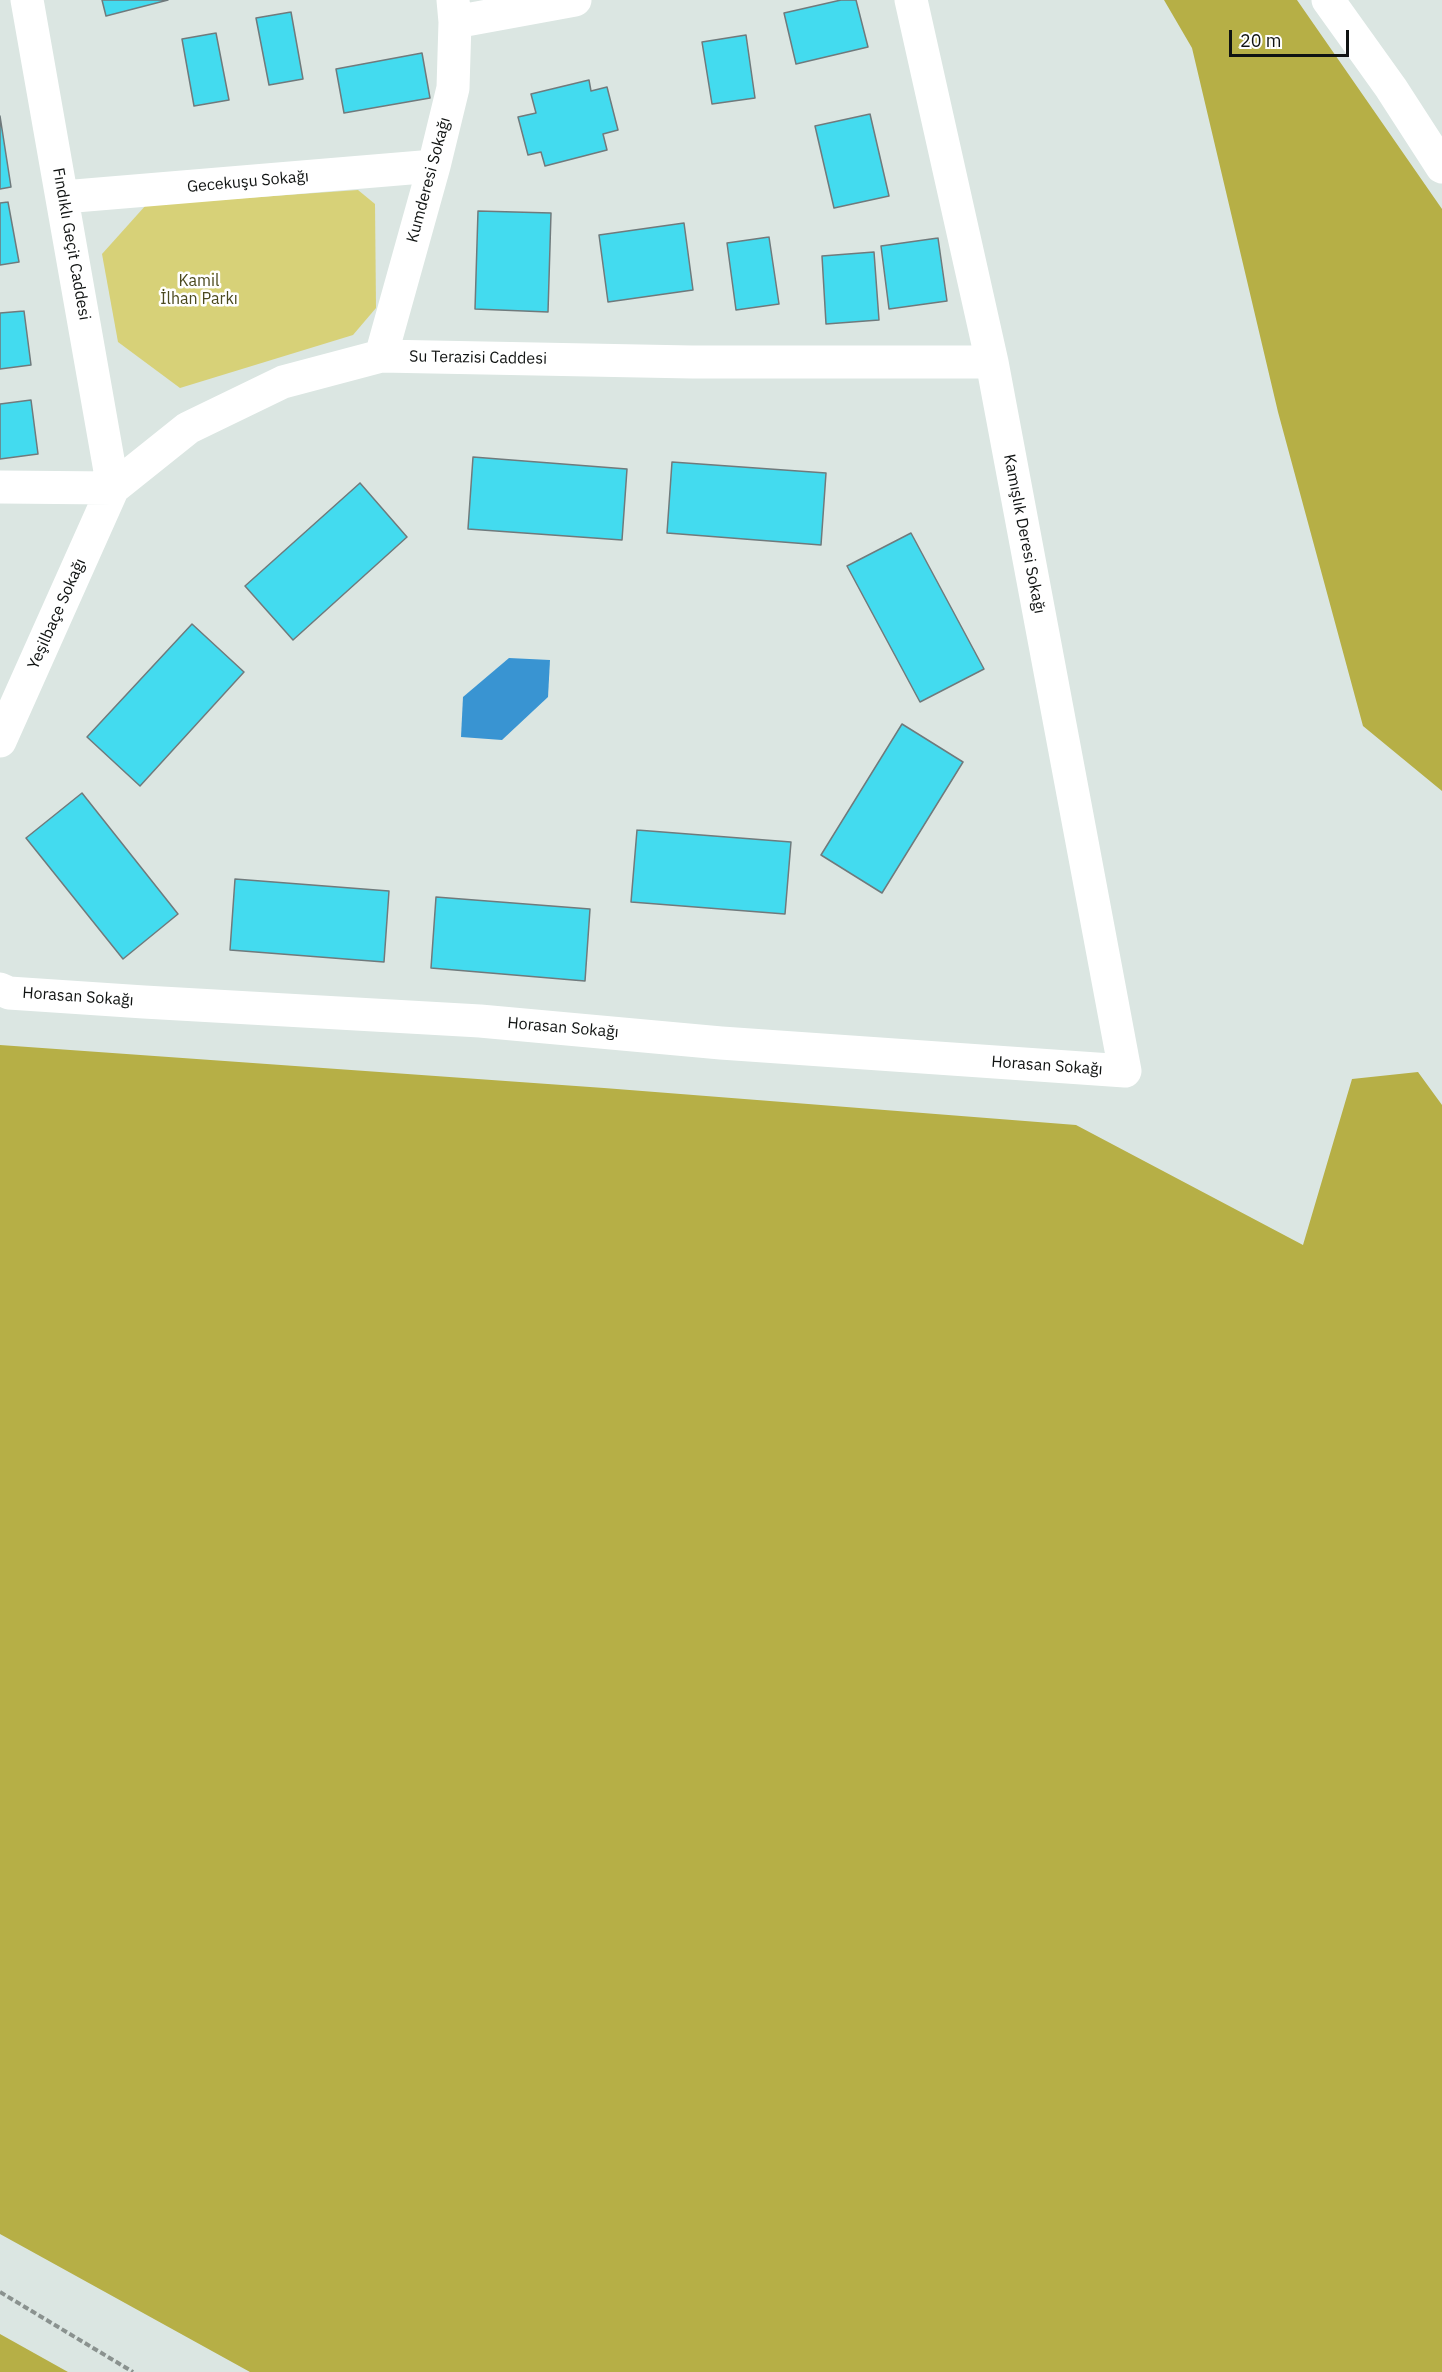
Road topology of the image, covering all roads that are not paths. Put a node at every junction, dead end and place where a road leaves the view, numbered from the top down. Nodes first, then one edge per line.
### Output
1 (27, 0) edge
2 (575, 0) edge
3 (911, 0) edge
4 (1328, 0) edge
5 (454, 11) edge
6 (434, 166) junction
7 (1442, 167) edge
8 (63, 197) junction
9 (381, 356) junction
10 (992, 362) junction
11 (0, 488) edge
12 (113, 488) junction
13 (0, 741) edge
14 (0, 989) edge
15 (1125, 1071) joint

1 - 8 street, Fındıklı Geçit Caddesi
2 - 5 street
3 - 10 street, Kamışlık Deresi Sokağı
4 - 7 street
5 - 6 street, Kumderesi Sokağı
6 - 8 street, Gecekuşu Sokağı
6 - 9 street, Kumderesi Sokağı
8 - 12 street, Fındıklı Geçit Caddesi
9 - 10 street, Su Terazisi Caddesi
9 - 12 street, Su Terazisi Caddesi
10 - 15 street, Kamışlık Deresi Sokağı
11 - 12 street
12 - 13 street, Yeşilbaçe Sokağı
14 - 15 street, Horasan Sokağı

